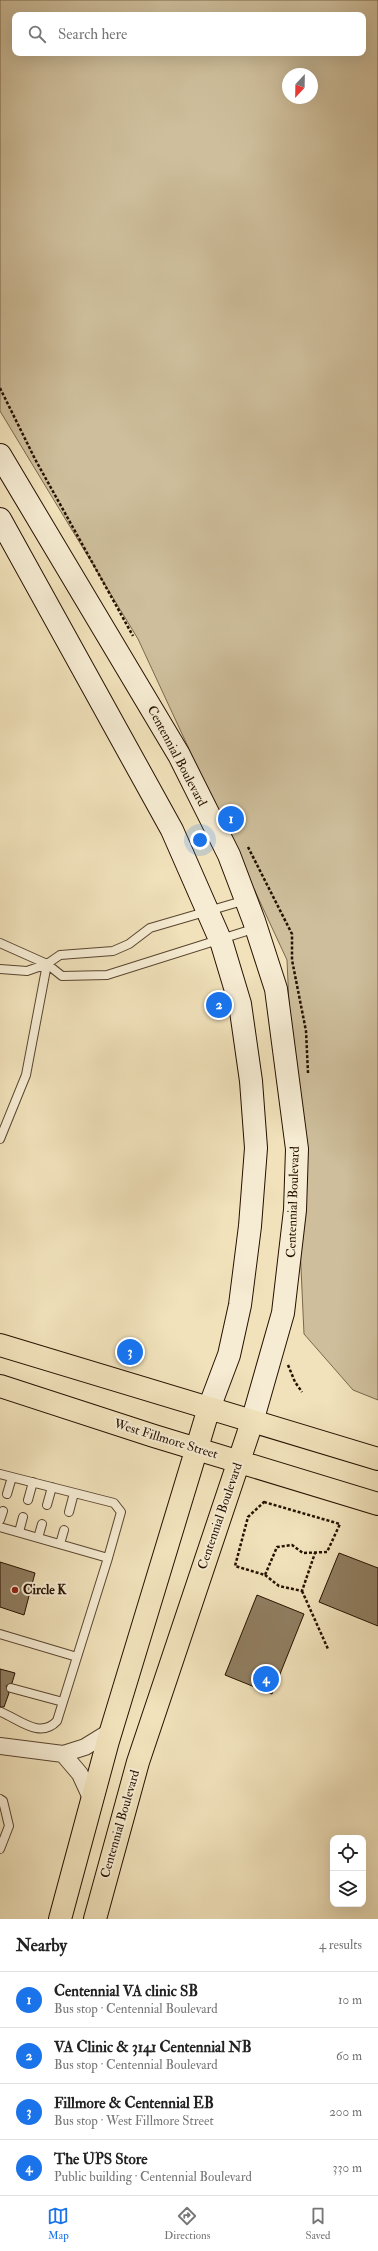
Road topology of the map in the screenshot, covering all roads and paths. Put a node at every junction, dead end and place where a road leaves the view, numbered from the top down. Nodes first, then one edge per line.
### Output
1 (0, 455) edge
2 (0, 519) edge
3 (246, 900) junction
4 (207, 912) junction
5 (256, 928) junction
6 (220, 938) junction
7 (0, 943) edge
8 (47, 964) junction
9 (0, 969) edge
10 (0, 1139) edge
11 (0, 1345) edge
12 (0, 1386) edge
13 (209, 1408) junction
14 (252, 1422) junction
15 (197, 1448) junction
16 (378, 1460) edge
17 (239, 1461) junction
18 (0, 1474) edge
19 (12, 1477) junction
20 (33, 1482) junction
21 (52, 1487) junction
22 (74, 1493) junction
23 (7, 1494) dead end
24 (28, 1500) dead end
25 (378, 1504) edge
26 (47, 1506) dead end
27 (3, 1510) dead end
28 (69, 1512) dead end
29 (23, 1518) dead end
30 (0, 1520) edge
31 (42, 1524) dead end
32 (0, 1527) edge
33 (64, 1530) dead end
34 (19, 1532) junction
35 (38, 1538) junction
36 (60, 1544) junction
37 (315, 1553) junction
38 (108, 1558) junction
39 (265, 1575) junction
40 (302, 1591) junction
41 (0, 1634) edge
42 (328, 1649) dead end
43 (77, 1657) junction
44 (11, 1688) dead end
45 (63, 1702) junction
46 (1, 1712) dead end
47 (111, 1731) junction
48 (0, 1746) edge
49 (63, 1754) junction
50 (91, 1798) junction
51 (0, 1799) edge
52 (0, 1849) edge
53 (60, 1919) edge
54 (95, 1919) edge

1 - 3 main road, Centennial Boulevard
2 - 4 main road
3 - 4 lane
3 - 5 main road, Centennial Boulevard
4 - 6 main road
4 - 8 lane
5 - 6 lane
5 - 14 main road, Centennial Boulevard
6 - 8 lane
6 - 13 main road
7 - 8 lane
8 - 9 lane
8 - 10 lane
11 - 13 main road
12 - 15 main road, West Fillmore Street
13 - 14 main road
13 - 15 main road
14 - 16 main road
14 - 17 main road, Centennial Boulevard
15 - 17 main road, West Fillmore Street
15 - 47 main road
17 - 25 main road, West Fillmore Street
17 - 54 main road, Centennial Boulevard
18 - 19 lane
19 - 20 lane
19 - 23 lane
20 - 21 lane
20 - 24 lane
21 - 22 lane
21 - 26 lane
22 - 28 lane
22 - 38 lane
27 - 30 lane
29 - 34 lane
31 - 35 lane
32 - 34 lane
33 - 36 lane
34 - 35 lane
35 - 36 lane
36 - 38 lane
37 - 39 path
37 - 39 path
37 - 40 path
38 - 43 lane
39 - 40 path
40 - 42 path
41 - 43 lane
43 - 45 lane
44 - 45 lane
45 - 46 lane
47 - 49 street
47 - 50 main road
48 - 49 street
49 - 50 street
50 - 53 main road
51 - 52 lane

